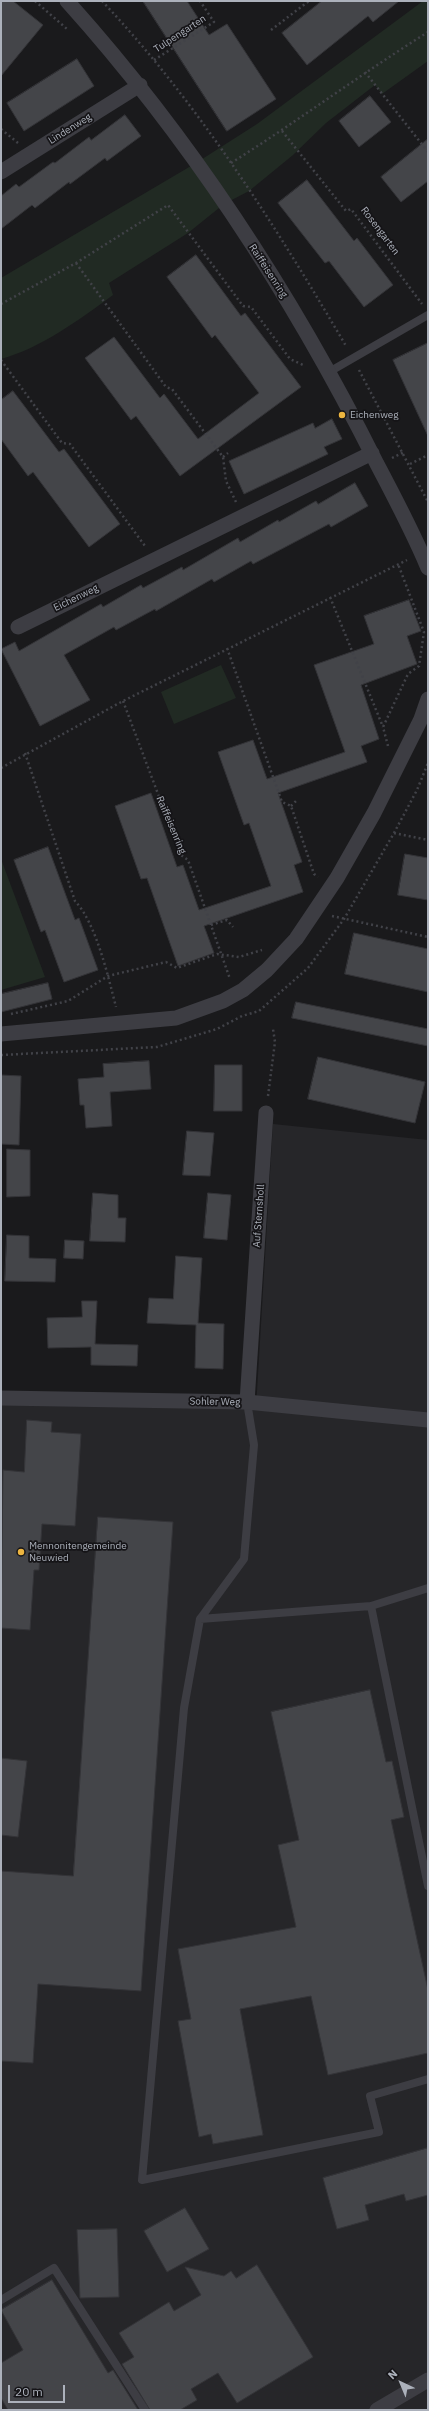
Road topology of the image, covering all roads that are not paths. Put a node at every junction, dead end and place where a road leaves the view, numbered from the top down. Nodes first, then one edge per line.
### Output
1 (67, 1) edge
2 (140, 86) junction
3 (1, 172) edge
4 (426, 316) edge
5 (329, 372) junction
6 (372, 453) junction
7 (428, 568) edge
8 (18, 627) dead end
9 (428, 699) edge
10 (1, 1034) edge
11 (266, 1113) road end
12 (1, 1398) edge
13 (247, 1402) junction
14 (428, 1420) edge
15 (428, 1588) edge
16 (371, 1606) junction
17 (200, 1619) junction
18 (428, 1886) edge
19 (428, 2079) edge
20 (1, 2300) edge
21 (428, 2380) edge
22 (144, 2410) edge
23 (376, 2410) edge

1 - 2 street, Raiffeisenring
2 - 3 street, Lindenweg
2 - 5 street, Raiffeisenring
4 - 5 lane
5 - 6 street, Raiffeisenring
6 - 7 street, Raiffeisenring
6 - 8 street, Eichenweg
9 - 10 street
11 - 13 street, Auf Sternsholl
12 - 13 street, Sohler Weg
13 - 14 street, Sohler Weg
13 - 17 lane
15 - 16 lane
16 - 17 lane
16 - 18 lane
17 - 19 lane
20 - 22 lane
21 - 23 street

